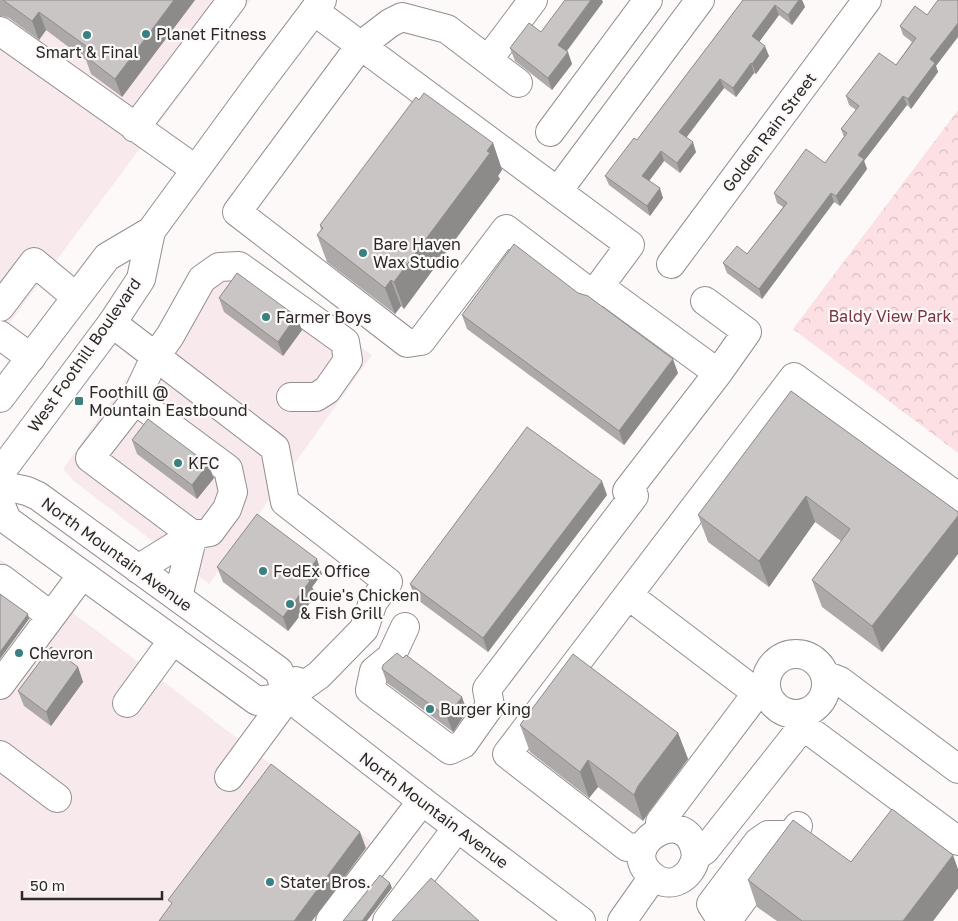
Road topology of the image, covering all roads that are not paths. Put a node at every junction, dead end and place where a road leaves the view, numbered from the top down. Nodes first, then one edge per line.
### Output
1 (232, 0) edge
2 (533, 0) edge
3 (648, 0) edge
4 (700, 0) edge
5 (867, 0) edge
6 (318, 5) edge
7 (0, 31) edge
8 (360, 46) junction
9 (488, 60) junction
10 (518, 83) dead end
11 (135, 128) junction
12 (550, 132) dead end
13 (195, 169) junction
14 (566, 180) dead end
15 (151, 231) junction
16 (670, 264) dead end
17 (599, 286) junction
18 (76, 298) junction
19 (705, 301) dead end
20 (0, 307) edge
21 (112, 323) junction
22 (0, 335) edge
23 (155, 357) junction
24 (31, 358) junction
25 (718, 373) junction
26 (291, 397) dead end
27 (0, 398) edge
28 (135, 400) junction
29 (0, 472) edge
30 (0, 484) edge
31 (958, 497) edge
32 (0, 503) edge
33 (193, 535) junction
34 (138, 569) junction
35 (82, 575) junction
36 (0, 580) edge
37 (628, 595) junction
38 (178, 597) junction
39 (51, 616) junction
40 (405, 627) dead end
41 (173, 640) junction
42 (825, 674) junction
43 (0, 685) edge
44 (761, 690) junction
45 (288, 697) junction
46 (127, 703) dead end
47 (803, 720) junction
48 (0, 755) edge
49 (958, 769) edge
50 (229, 777) dead end
51 (57, 798) dead end
52 (422, 802) junction
53 (457, 828) junction
54 (652, 839) junction
55 (958, 841) edge
56 (696, 856) junction
57 (653, 877) junction
58 (330, 921) edge
59 (387, 921) edge
60 (581, 921) edge
61 (622, 921) edge
62 (722, 921) edge
63 (727, 921) edge

1 - 11 main road
2 - 9 main road
3 - 12 main road
4 - 14 main road
5 - 16 main road, Golden Rain Street
6 - 8 main road
6 - 13 main road, West Foothill Boulevard
7 - 11 main road
8 - 9 main road
8 - 17 main road
8 - 17 main road
9 - 10 main road
11 - 13 main road
13 - 15 main road, West Foothill Boulevard
15 - 18 main road, West Foothill Boulevard
15 - 21 main road, West Foothill Boulevard
17 - 25 main road
18 - 20 main road
18 - 24 main road, West Foothill Boulevard
19 - 25 main road
21 - 23 main road
21 - 29 main road, West Foothill Boulevard
22 - 24 main road
23 - 26 main road
23 - 28 main road
23 - 45 main road
24 - 27 main road, West Foothill Boulevard
25 - 40 main road
28 - 33 main road
28 - 33 main road
30 - 34 main road, North Mountain Avenue
31 - 37 main road
32 - 35 main road
33 - 34 main road
33 - 38 main road
34 - 38 main road, North Mountain Avenue
35 - 39 main road
35 - 41 main road
36 - 39 main road
37 - 44 main road
37 - 54 main road
38 - 45 main road, North Mountain Avenue
39 - 43 main road
41 - 45 main road
41 - 46 main road
42 - 44 main road
42 - 47 main road
42 - 49 main road
44 - 47 main road
44 - 54 main road
45 - 50 main road
45 - 52 main road, North Mountain Avenue
47 - 55 main road
47 - 56 main road
48 - 51 main road
52 - 53 main road, North Mountain Avenue
52 - 58 main road
53 - 59 main road
53 - 60 main road, North Mountain Avenue
54 - 56 main road
54 - 57 main road
56 - 57 main road
57 - 61 main road
62 - 63 main road

